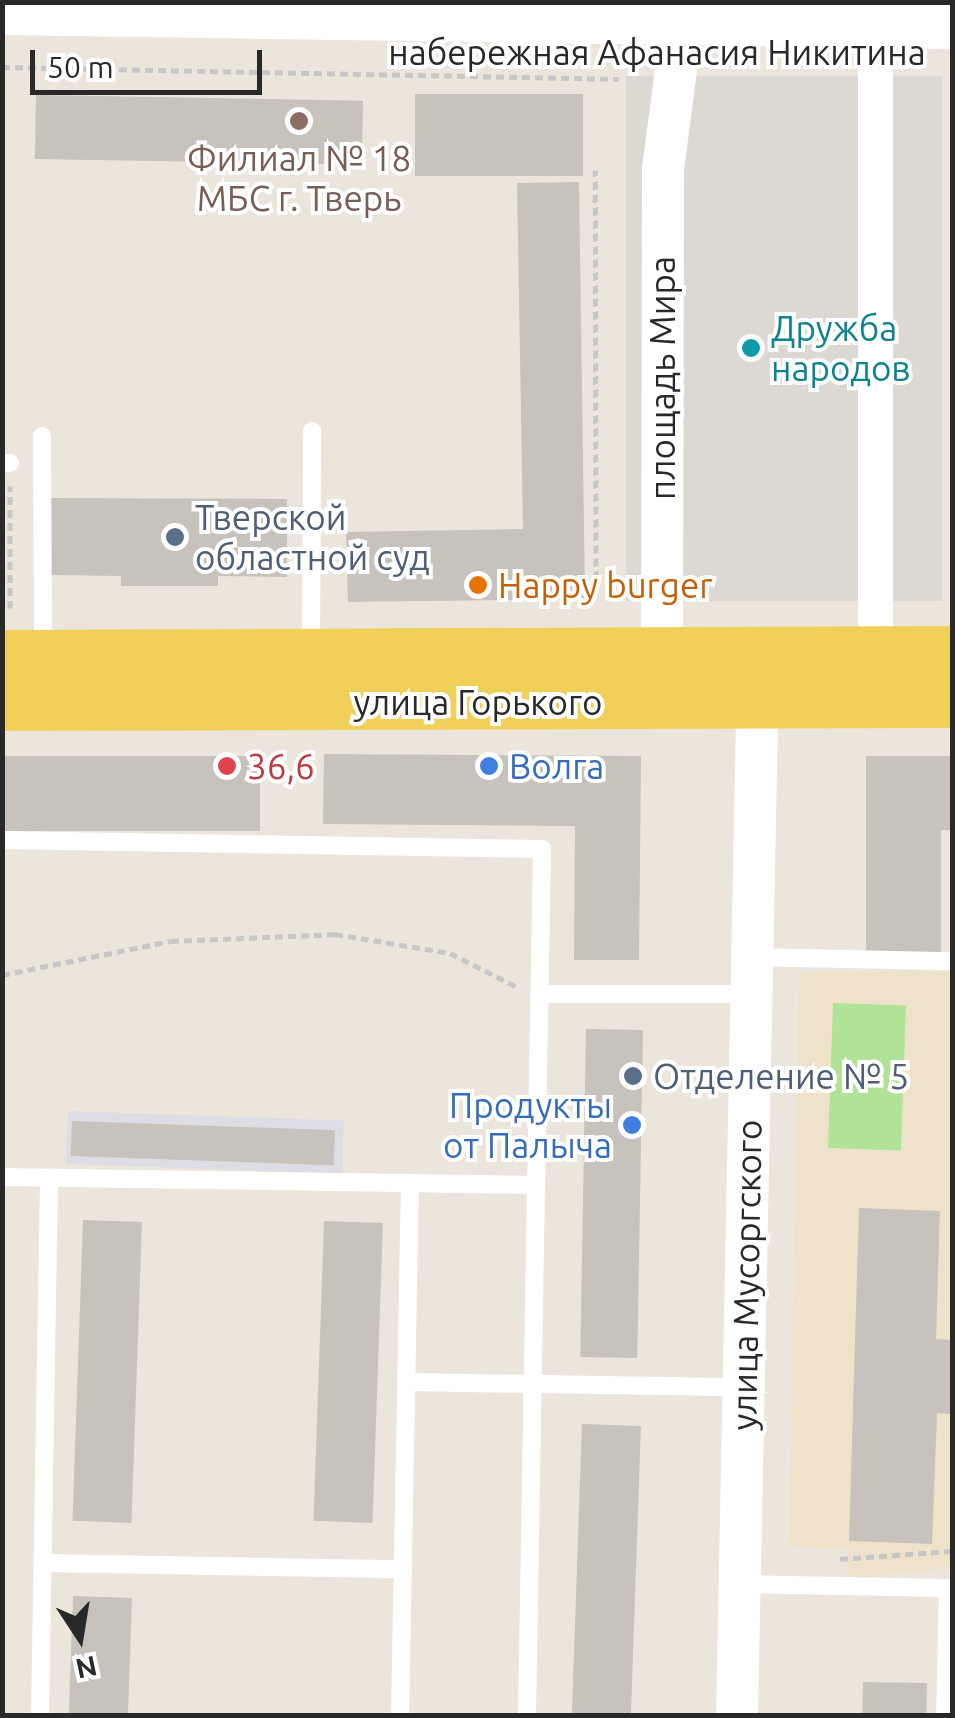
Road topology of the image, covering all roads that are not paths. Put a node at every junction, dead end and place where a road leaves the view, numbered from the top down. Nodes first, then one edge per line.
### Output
1 (2, 11) edge
2 (756, 13) edge
3 (662, 22) edge
4 (952, 25) edge
5 (2, 44) edge
6 (861, 45) junction
7 (952, 55) edge
8 (312, 431) dead end
9 (42, 436) dead end
10 (18, 641) edge
11 (875, 654) junction
12 (952, 654) edge
13 (311, 656) junction
14 (662, 678) junction
15 (758, 678) junction
16 (952, 700) edge
17 (2, 704) edge
18 (2, 840) edge
19 (952, 960) edge
20 (752, 975) junction
21 (539, 994) junction
22 (2, 1177) edge
23 (50, 1178) junction
24 (410, 1183) junction
25 (536, 1185) junction
26 (406, 1382) junction
27 (532, 1384) junction
28 (744, 1387) junction
29 (43, 1564) junction
30 (403, 1569) junction
31 (740, 1584) junction
32 (40, 1716) edge
33 (400, 1716) edge
34 (527, 1716) edge
35 (737, 1716) edge
36 (945, 1716) edge

1 - 3 main road, набережная Афанасия Никитина
2 - 3 main road, набережная Афанасия Никитина
2 - 6 main road
3 - 5 main road, набережная Афанасия Никитина
3 - 6 main road, набережная Афанасия Никитина
3 - 14 street, площадь Мира
4 - 6 main road, набережная Афанасия Никитина
6 - 7 main road, набережная Афанасия Никитина
6 - 11 street
8 - 13 lane
9 - 10 lane
10 - 13 main road, улица Горького
11 - 12 main road, улица Горького
11 - 15 main road, улица Горького
13 - 14 main road, улица Горького
14 - 15 main road, улица Горького
14 - 17 main road, улица Горького
15 - 16 main road, улица Горького
15 - 20 street, улица Мусоргского
18 - 21 lane
19 - 20 lane
20 - 21 lane
20 - 28 street, улица Мусоргского
21 - 25 lane
22 - 23 lane
23 - 24 lane
23 - 29 lane
24 - 25 lane
24 - 26 lane
25 - 27 lane
26 - 27 lane
26 - 30 lane
27 - 28 lane
27 - 34 lane
28 - 31 street, улица Мусоргского
29 - 30 lane
29 - 32 lane
30 - 33 lane
31 - 35 street, улица Мусоргского
31 - 36 lane

